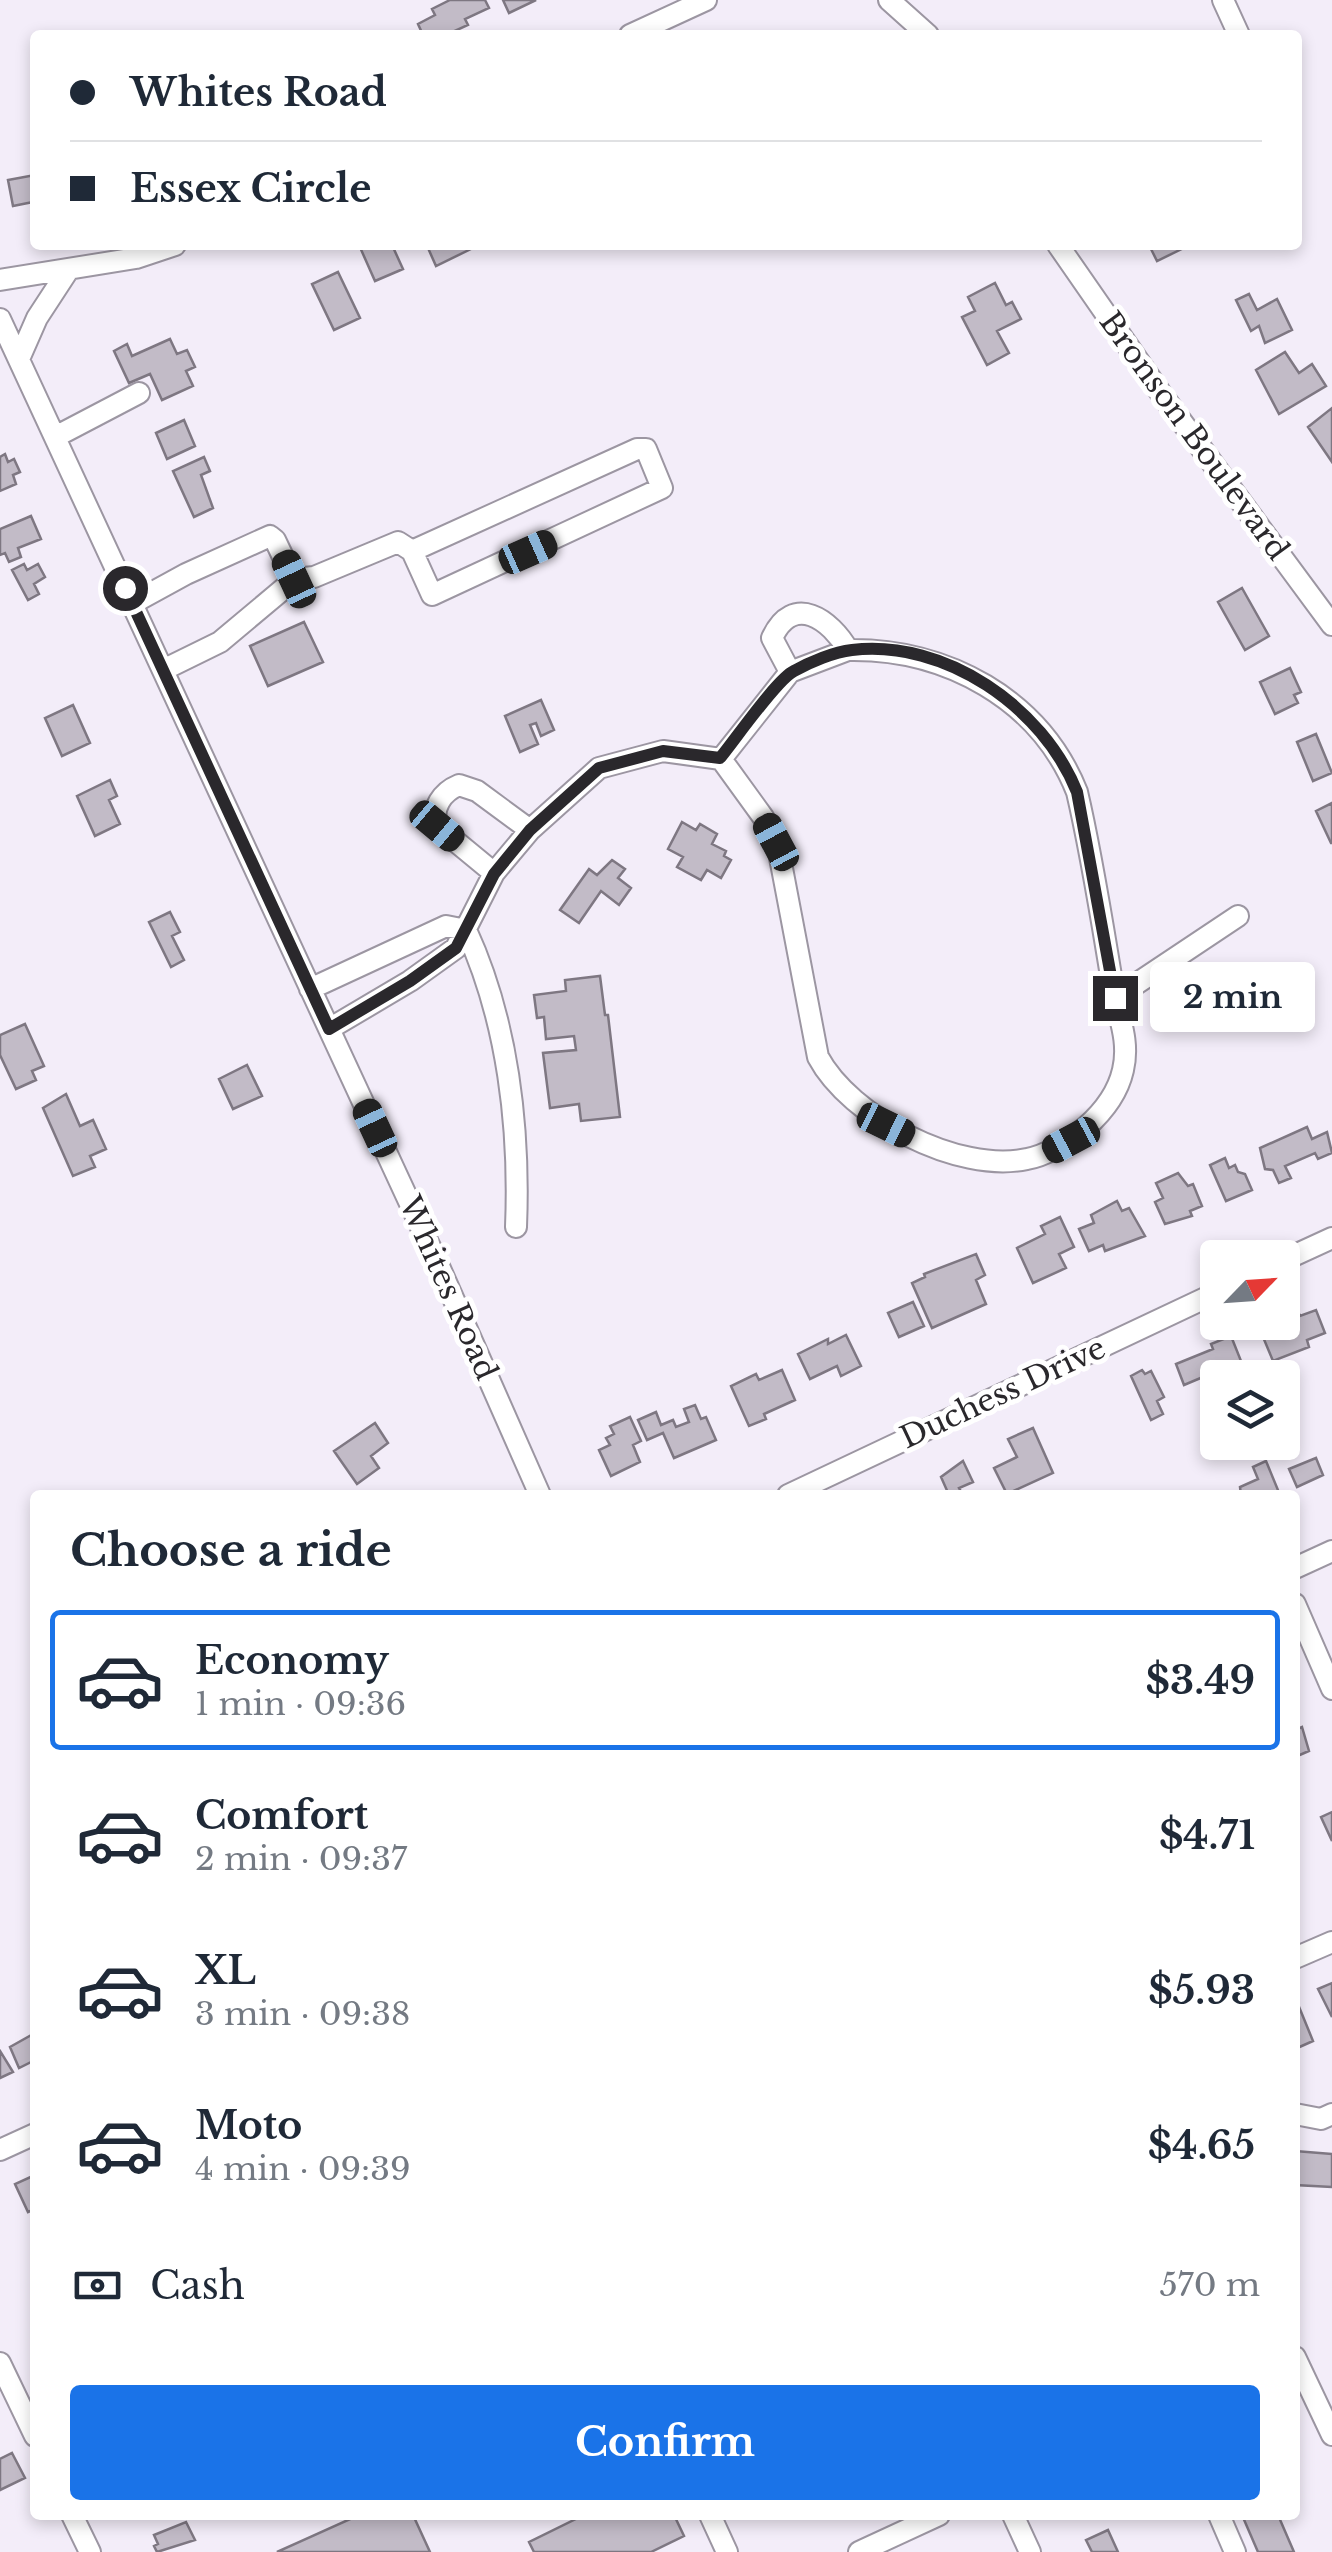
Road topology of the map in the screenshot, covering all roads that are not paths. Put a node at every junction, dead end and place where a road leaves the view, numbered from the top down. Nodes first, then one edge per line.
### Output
1 (706, 0) edge
2 (889, 0) edge
3 (1223, 0) edge
4 (641, 30) edge
5 (922, 30) edge
6 (1237, 30) edge
7 (161, 250) edge
8 (1061, 250) edge
9 (69, 270) junction
10 (0, 280) edge
11 (0, 319) edge
12 (19, 359) junction
13 (139, 393) dead end
14 (55, 437) junction
15 (412, 551) junction
16 (294, 579) junction
17 (132, 603) junction
18 (1331, 622) edge
19 (848, 650) junction
20 (163, 670) junction
21 (790, 672) junction
22 (720, 758) junction
23 (530, 830) junction
24 (494, 874) junction
25 (1238, 916) dead end
26 (466, 930) junction
27 (310, 989) junction
28 (1115, 998) junction
29 (329, 1029) junction
30 (516, 1227) dead end
31 (1332, 1238) edge
32 (1300, 1253) edge
33 (1200, 1300) edge
34 (538, 1490) edge
35 (799, 1490) edge
36 (1332, 1552) edge
37 (1300, 1566) edge
38 (1300, 1615) edge
39 (1332, 1689) edge
40 (1332, 1942) edge
41 (1300, 1956) edge
42 (1332, 2114) edge
43 (1300, 2115) edge
44 (30, 2136) edge
45 (0, 2150) edge
46 (0, 2363) edge
47 (1300, 2368) edge
48 (30, 2426) edge
49 (1332, 2436) edge
50 (74, 2520) edge
51 (712, 2520) edge
52 (929, 2520) edge
53 (1015, 2520) edge
54 (1221, 2520) edge
55 (90, 2552) edge
56 (727, 2552) edge
57 (859, 2552) edge
58 (1030, 2552) edge
59 (1235, 2552) edge

1 - 4 street
2 - 5 street
3 - 6 street
7 - 9 street
8 - 18 street, Bronson Boulevard
9 - 10 street
9 - 12 street
11 - 12 street, Whites Road
12 - 14 street, Whites Road
13 - 14 street
14 - 17 street, Whites Road
15 - 15 street
15 - 16 street
16 - 17 street
16 - 20 street
17 - 20 street, Whites Road
19 - 21 street
19 - 21 street
19 - 28 street
20 - 27 street, Whites Road
21 - 22 street
22 - 23 street
22 - 28 street
23 - 24 street
23 - 24 street
24 - 26 street
25 - 28 street
26 - 27 street
26 - 29 street
26 - 30 street
27 - 29 street, Whites Road
29 - 34 street, Whites Road
31 - 32 street
33 - 35 street, Duchess Drive
36 - 37 street
38 - 39 street
40 - 41 street
42 - 43 street
44 - 45 street
46 - 48 street
47 - 49 street
50 - 55 street
51 - 56 street
52 - 57 street
53 - 58 street
54 - 59 street

